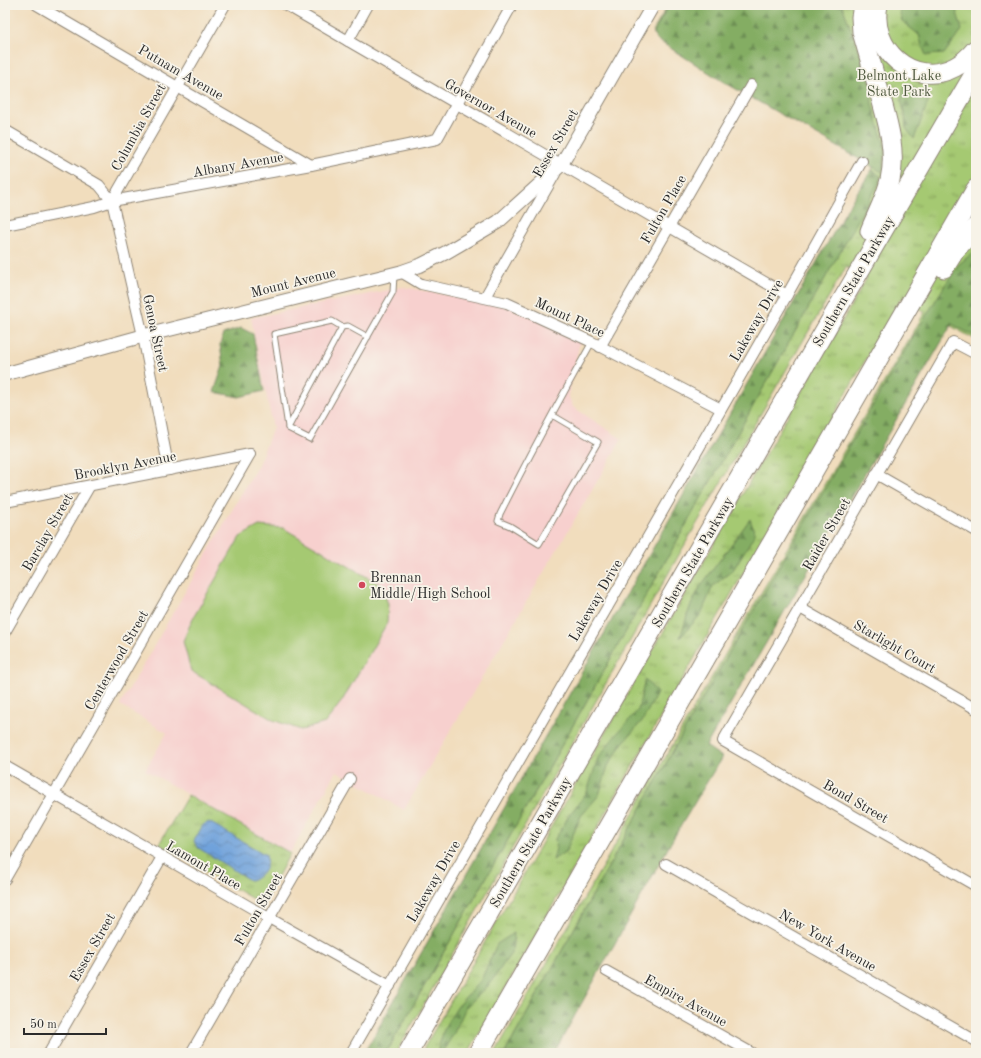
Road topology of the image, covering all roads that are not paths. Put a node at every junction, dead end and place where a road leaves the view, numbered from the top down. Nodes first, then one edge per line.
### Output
1 (36, 5) edge
2 (225, 5) edge
3 (286, 5) edge
4 (368, 5) edge
5 (512, 5) edge
6 (653, 5) edge
7 (863, 5) edge
8 (878, 5) edge
9 (348, 41) junction
10 (976, 49) edge
11 (976, 71) edge
12 (751, 85) dead end
13 (177, 86) junction
14 (456, 103) junction
15 (5, 130) edge
16 (862, 161) dead end
17 (311, 165) junction
18 (561, 165) junction
19 (976, 189) edge
20 (112, 201) junction
21 (5, 225) edge
22 (669, 227) junction
23 (976, 227) edge
24 (398, 273) junction
25 (787, 295) junction
26 (485, 297) junction
27 (843, 299) junction
28 (342, 327) junction
29 (895, 328) junction
30 (143, 336) junction
31 (368, 337) junction
32 (596, 344) junction
33 (976, 354) edge
34 (5, 374) edge
35 (721, 409) junction
36 (552, 415) junction
37 (288, 428) junction
38 (250, 454) joint
39 (169, 470) junction
40 (876, 474) junction
41 (89, 487) junction
42 (5, 502) edge
43 (976, 531) edge
44 (800, 608) junction
45 (5, 632) edge
46 (976, 709) edge
47 (723, 740) joint
48 (5, 766) edge
49 (350, 779) dead end
50 (54, 795) junction
51 (162, 857) junction
52 (666, 864) dead end
53 (5, 879) edge
54 (976, 886) edge
55 (269, 918) junction
56 (606, 971) dead end
57 (390, 986) junction
58 (976, 1041) edge
59 (49, 1053) edge
60 (191, 1053) edge
61 (351, 1053) edge
62 (408, 1053) edge
63 (478, 1053) edge
64 (752, 1053) edge

1 - 13 street, Putnam Avenue
2 - 13 street, Columbia Street
3 - 9 street, Governor Avenue
4 - 9 street
5 - 14 street
6 - 18 street, Essex Street
7 - 27 highway
8 - 10 highway
9 - 14 street, Governor Avenue
11 - 27 highway, Southern State Parkway
12 - 22 street, Fulton Place
13 - 17 street, Putnam Avenue
13 - 20 street, Columbia Street
14 - 17 street, Albany Avenue
14 - 18 street, Governor Avenue
15 - 20 street
16 - 25 street, Lakeway Drive
17 - 20 street, Albany Avenue
18 - 22 street, Governor Avenue
18 - 24 street, Mount Avenue
18 - 26 street, Essex Street
19 - 29 highway
20 - 21 street, Albany Avenue
20 - 30 street, Genoa Street
22 - 25 street, Governor Avenue
22 - 32 street, Fulton Place
23 - 29 highway
24 - 26 street, Mount Place
24 - 30 street, Mount Avenue
24 - 31 lane
25 - 35 street, Lakeway Drive
26 - 32 street, Mount Place
27 - 62 highway, Southern State Parkway
28 - 31 lane
28 - 37 lane
28 - 37 lane
29 - 63 highway
30 - 34 street, Mount Avenue
30 - 39 street, Genoa Street
31 - 37 lane
32 - 35 street, Mount Place
32 - 36 lane
33 - 40 street, Raider Street
35 - 57 street, Lakeway Drive
36 - 36 lane
38 - 39 street, Brooklyn Avenue
38 - 50 street, Centerwood Street
39 - 41 street, Brooklyn Avenue
40 - 43 street
40 - 44 street, Raider Street
41 - 42 street, Brooklyn Avenue
41 - 45 street, Barclay Street
44 - 46 street, Starlight Court
44 - 47 street, Raider Street
47 - 54 street, Bond Street
48 - 50 street, Lamont Place
49 - 55 street, Fulton Street
50 - 51 street, Lamont Place
50 - 53 street, Centerwood Street
51 - 55 street, Lamont Place
51 - 59 street, Essex Street
52 - 58 street, New York Avenue
55 - 57 street, Lamont Place
55 - 60 street, Fulton Street
56 - 64 street, Empire Avenue
57 - 61 street, Lakeway Drive

